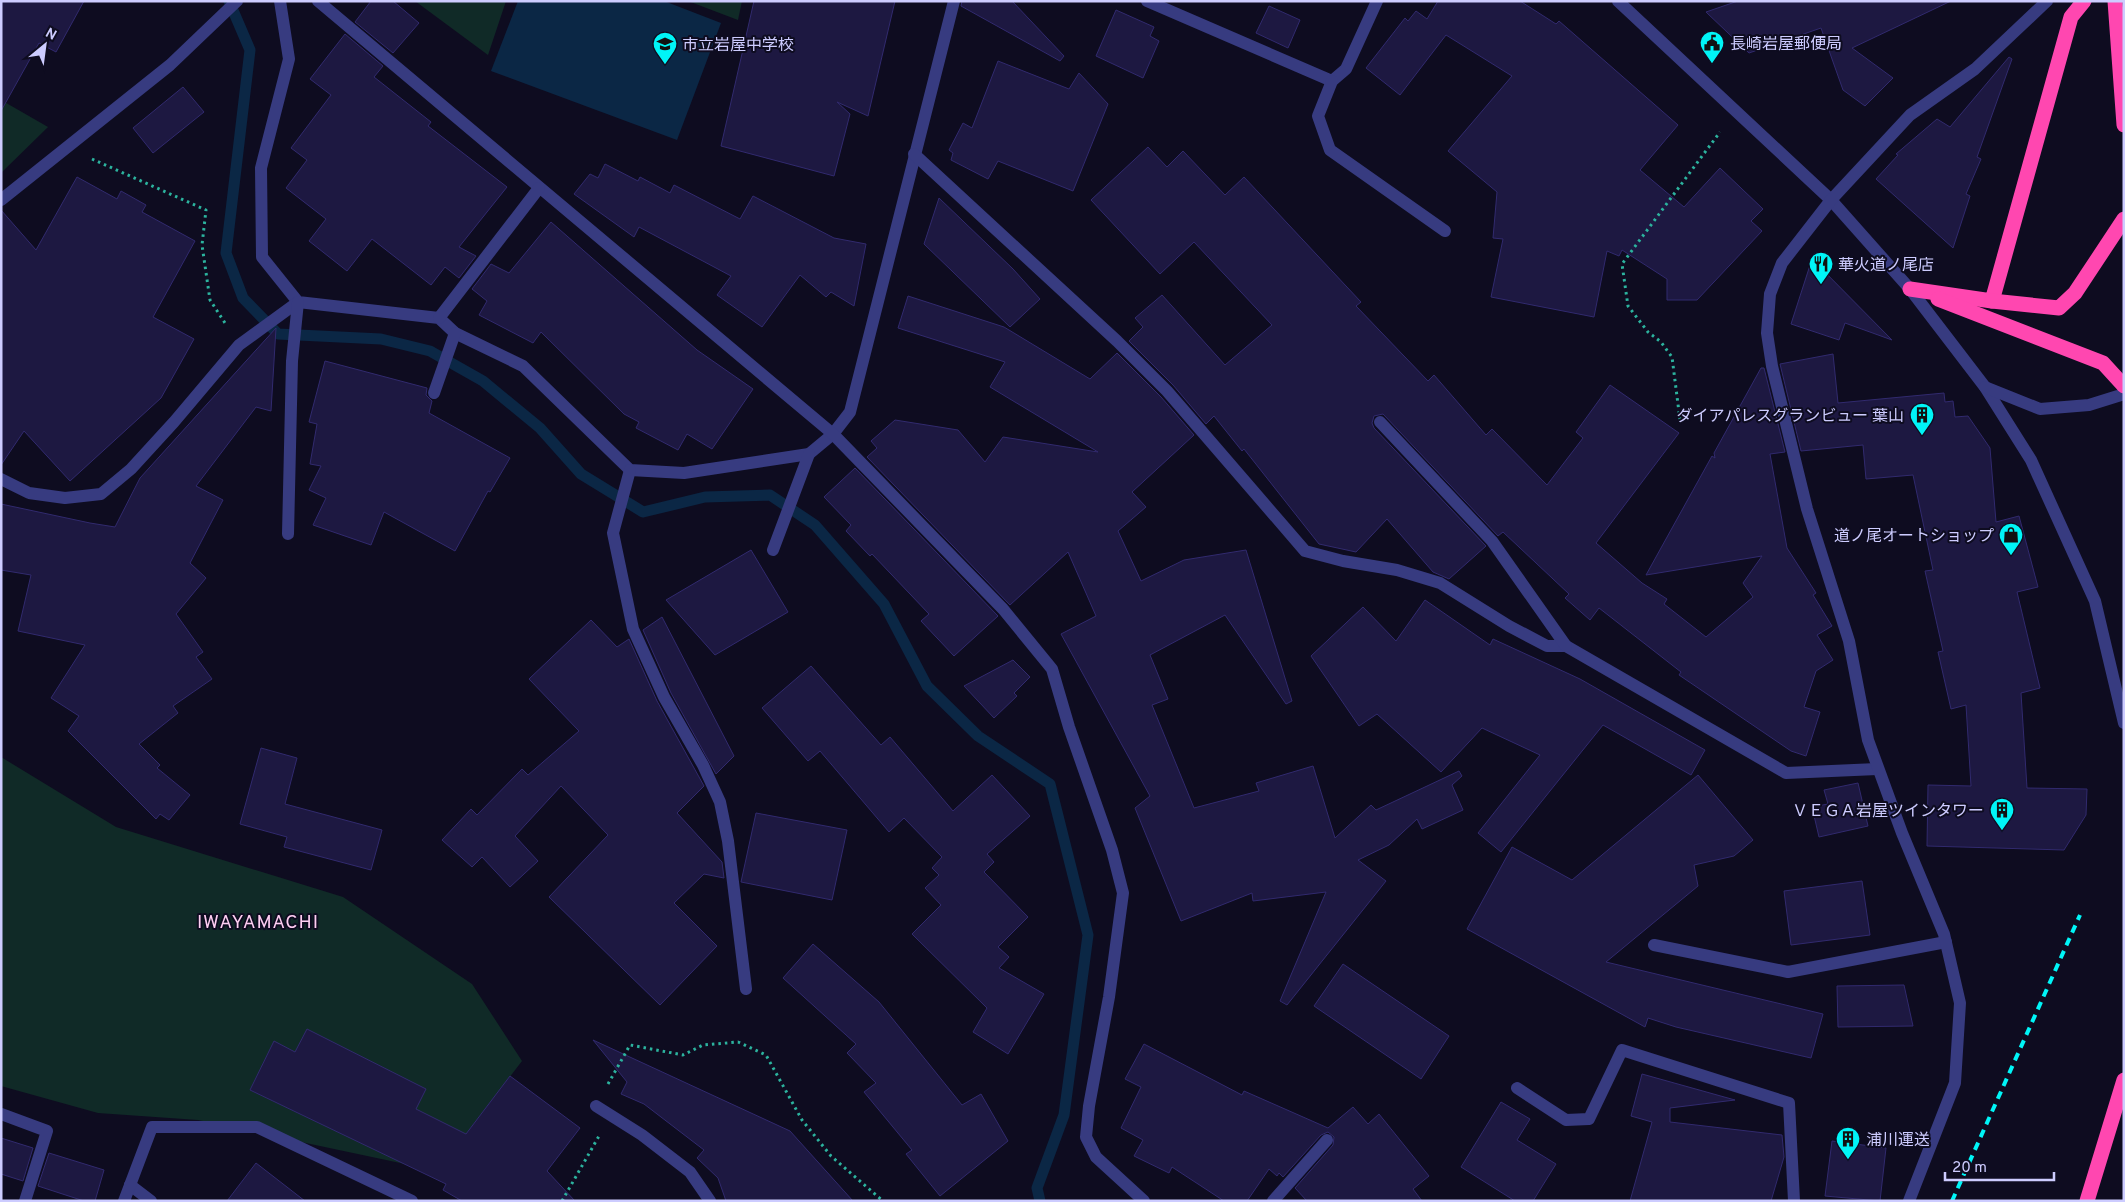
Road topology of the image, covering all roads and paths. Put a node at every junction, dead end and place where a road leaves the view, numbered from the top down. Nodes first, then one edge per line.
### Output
1 (237, 1) edge
2 (280, 1) edge
3 (318, 1) edge
4 (954, 1) edge
5 (1147, 1) edge
6 (1377, 1) edge
7 (1618, 1) edge
8 (2048, 1) edge
9 (2084, 1) edge
10 (2116, 1) edge
11 (1332, 81) junction
12 (1735, 111) junction
13 (2124, 125) edge
14 (66, 148) junction
15 (914, 154) junction
16 (539, 188) junction
17 (1, 200) edge
18 (1831, 200) junction
19 (2124, 219) edge
20 (1445, 231) dead end
21 (1910, 289) junction
22 (1992, 301) junction
23 (298, 302) junction
24 (439, 318) junction
25 (455, 333) junction
26 (239, 345) junction
27 (1985, 387) junction
28 (2124, 388) edge
29 (434, 392) dead end
30 (1680, 420) dead end
31 (1380, 422) dead end
32 (833, 434) junction
33 (808, 454) junction
34 (630, 470) junction
35 (1, 479) edge
36 (288, 534) dead end
37 (773, 550) dead end
38 (1566, 646) junction
39 (2124, 723) edge
40 (1877, 769) junction
41 (1946, 942) junction
42 (1654, 945) dead end
43 (746, 989) dead end
44 (2124, 1080) edge
45 (1517, 1088) dead end
46 (596, 1106) joint
47 (1, 1114) edge
48 (611, 1116) junction
49 (1327, 1140) dead end
50 (130, 1185) junction
51 (25, 1201) edge
52 (124, 1201) edge
53 (151, 1201) edge
54 (412, 1201) edge
55 (562, 1201) edge
56 (710, 1201) edge
57 (883, 1201) edge
58 (1144, 1201) edge
59 (1272, 1201) edge
60 (1794, 1201) edge
61 (1909, 1201) edge
62 (2087, 1201) edge

1 - 14 street
2 - 23 street
3 - 16 street
4 - 15 street
5 - 11 street
6 - 11 street
7 - 12 street
8 - 18 street
9 - 22 highway
10 - 13 highway
11 - 20 street
12 - 18 street
12 - 30 path
14 - 17 street
14 - 26 path
15 - 32 street
15 - 38 street
16 - 24 street
16 - 32 street
18 - 21 street
18 - 40 street
19 - 22 highway
21 - 22 highway
21 - 27 street
21 - 28 highway
23 - 24 street
23 - 26 street
23 - 36 street
24 - 25 street
25 - 29 street
25 - 34 street
26 - 35 street
27 - 28 street
27 - 39 street
31 - 38 street
32 - 33 street
32 - 58 street
33 - 34 street
33 - 37 street
34 - 43 street
38 - 40 street
40 - 41 street
41 - 42 street
41 - 61 street
44 - 62 highway
45 - 60 street
46 - 48 street
46 - 57 path
47 - 51 street
48 - 55 path
48 - 56 street
49 - 59 street
50 - 52 street
50 - 53 street
50 - 54 street

